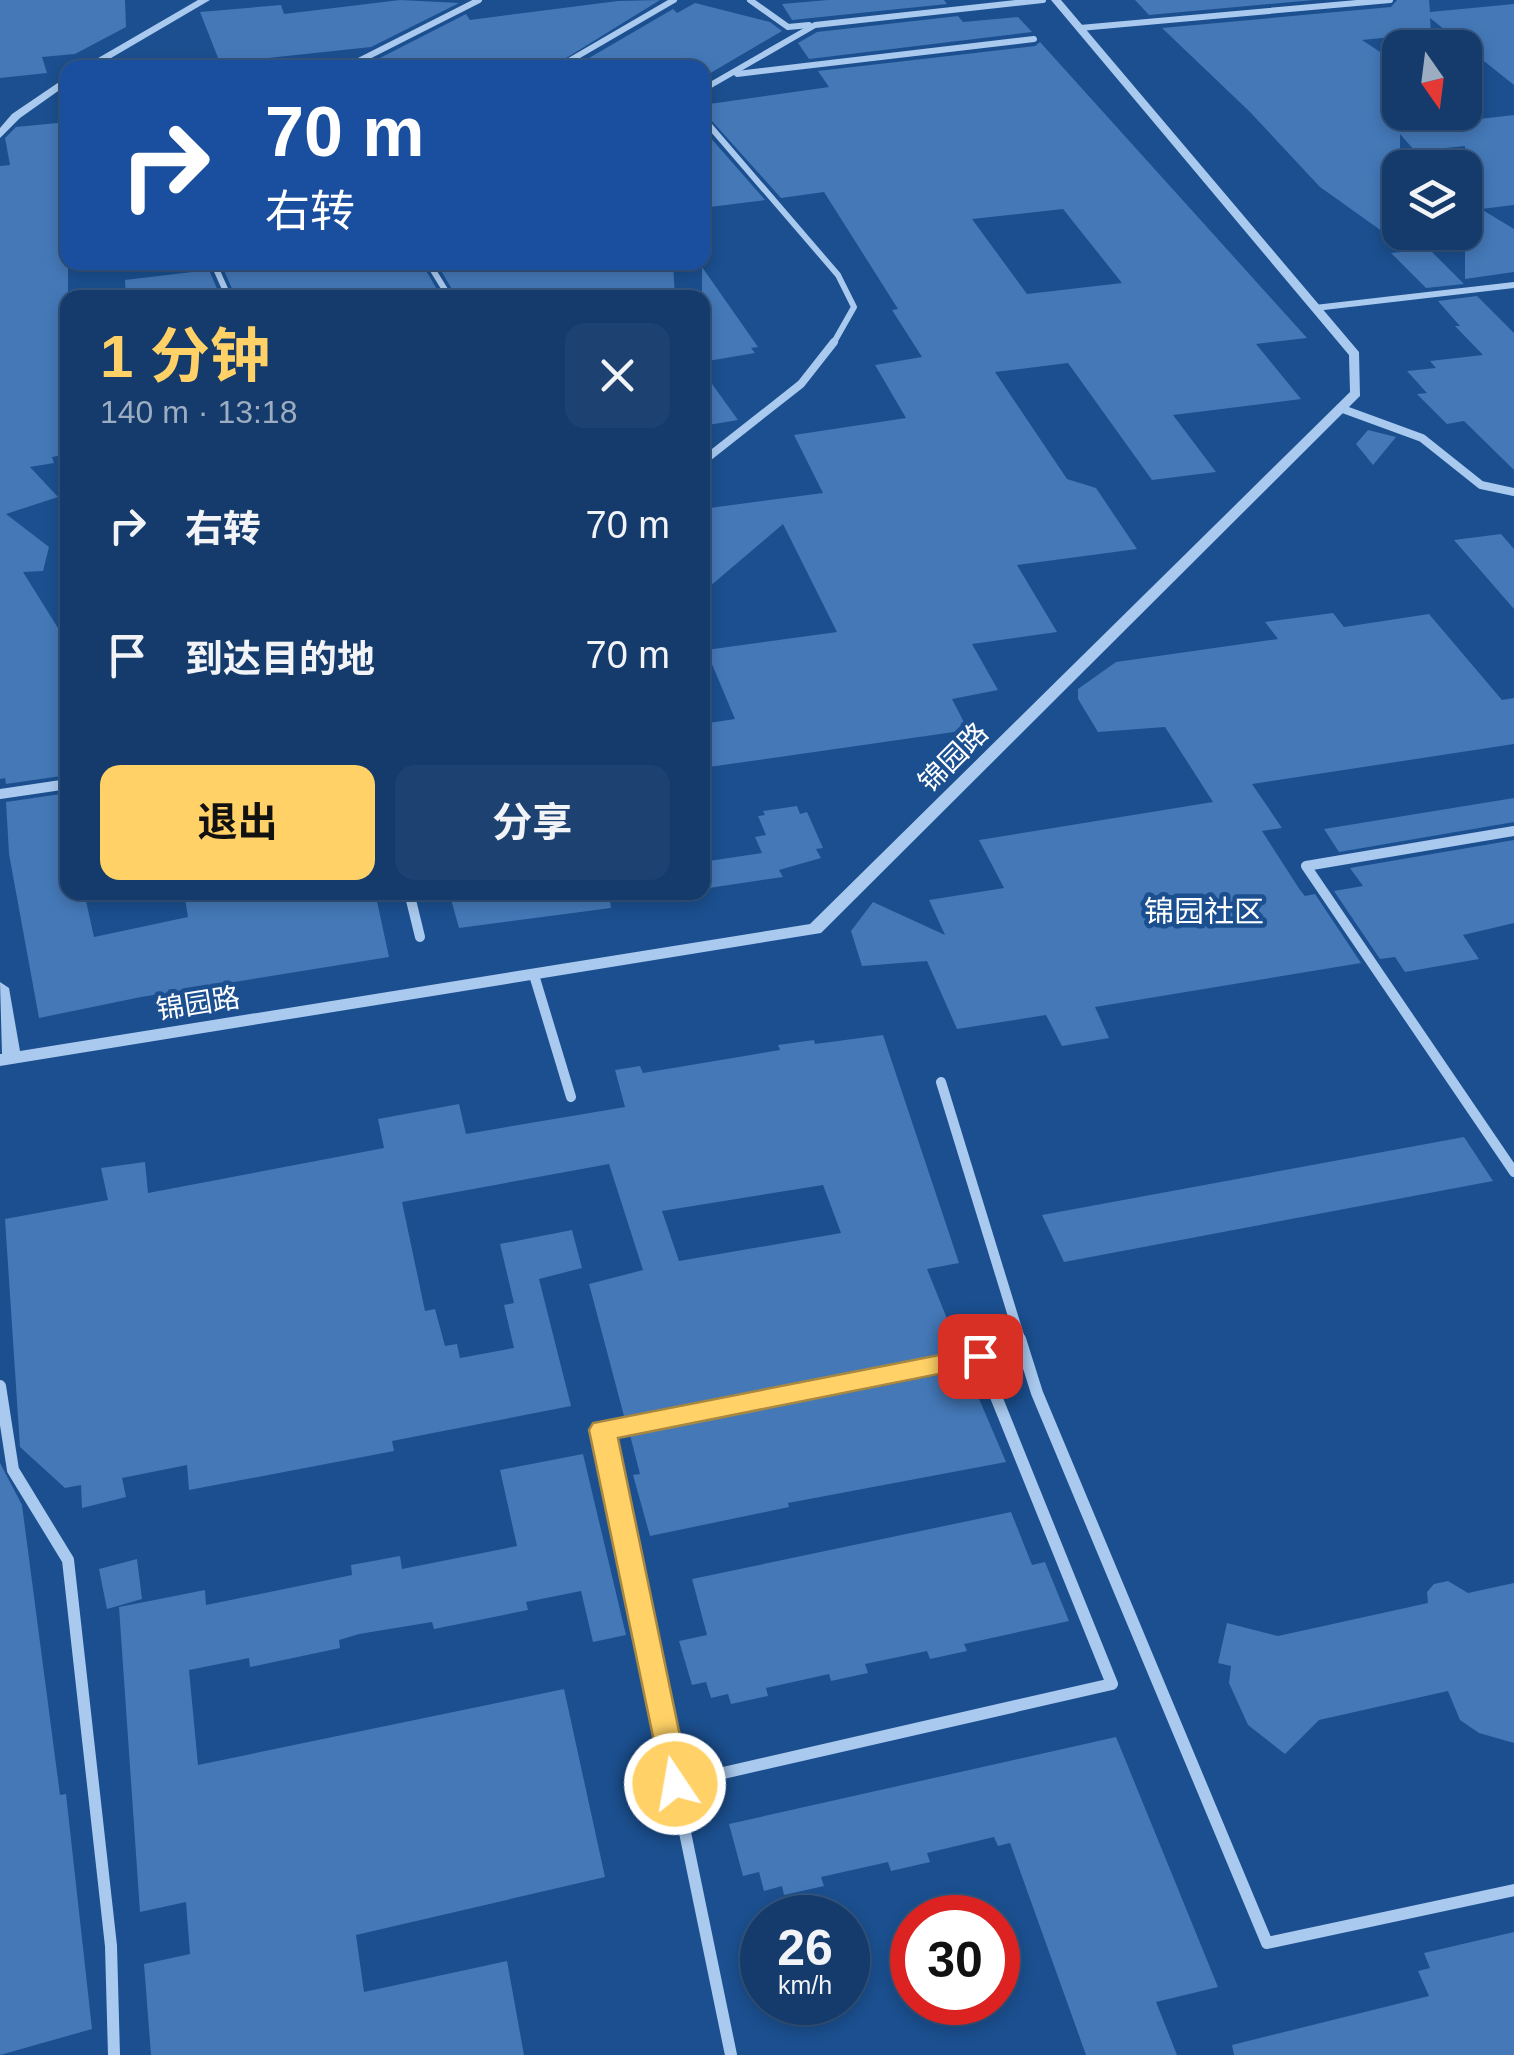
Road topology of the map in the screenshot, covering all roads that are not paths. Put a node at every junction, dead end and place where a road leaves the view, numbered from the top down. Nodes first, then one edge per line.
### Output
1 (205, 0) edge
2 (479, 0) edge
3 (674, 0) edge
4 (750, 0) edge
5 (1043, 0) edge
6 (1056, 0) edge
7 (1390, 0) edge
8 (816, 25) junction
9 (1080, 28) junction
10 (1034, 39) dead end
11 (100, 60) edge
12 (361, 60) edge
13 (571, 60) edge
14 (729, 74) junction
15 (60, 85) edge
16 (710, 85) edge
17 (710, 126) edge
18 (0, 135) edge
19 (1514, 285) edge
20 (1315, 308) junction
21 (1340, 408) junction
22 (710, 456) edge
23 (1514, 492) edge
24 (60, 785) edge
25 (0, 794) edge
26 (1514, 831) edge
27 (411, 900) edge
28 (420, 937) dead end
29 (534, 975) junction
30 (0, 988) edge
31 (6, 1059) edge
32 (941, 1082) dead end
33 (571, 1097) dead end
34 (1514, 1172) edge
35 (0, 1386) edge
36 (675, 1784) junction
37 (1514, 1890) edge
38 (114, 2055) edge
39 (731, 2055) edge

1 - 11 street
2 - 12 street
3 - 13 street
4 - 8 street
5 - 8 street
6 - 9 street, 锦园路
7 - 9 street
8 - 14 street
9 - 20 street, 锦园路
10 - 14 street
14 - 16 street
15 - 18 street
17 - 22 street
19 - 20 street
20 - 21 street, 锦园路
21 - 23 street
21 - 29 street, 锦园路
24 - 25 street
26 - 34 street
27 - 28 street
29 - 31 street, 锦园路
29 - 33 street
30 - 31 street
32 - 37 street
35 - 38 street
36 - 36 street
36 - 39 street

